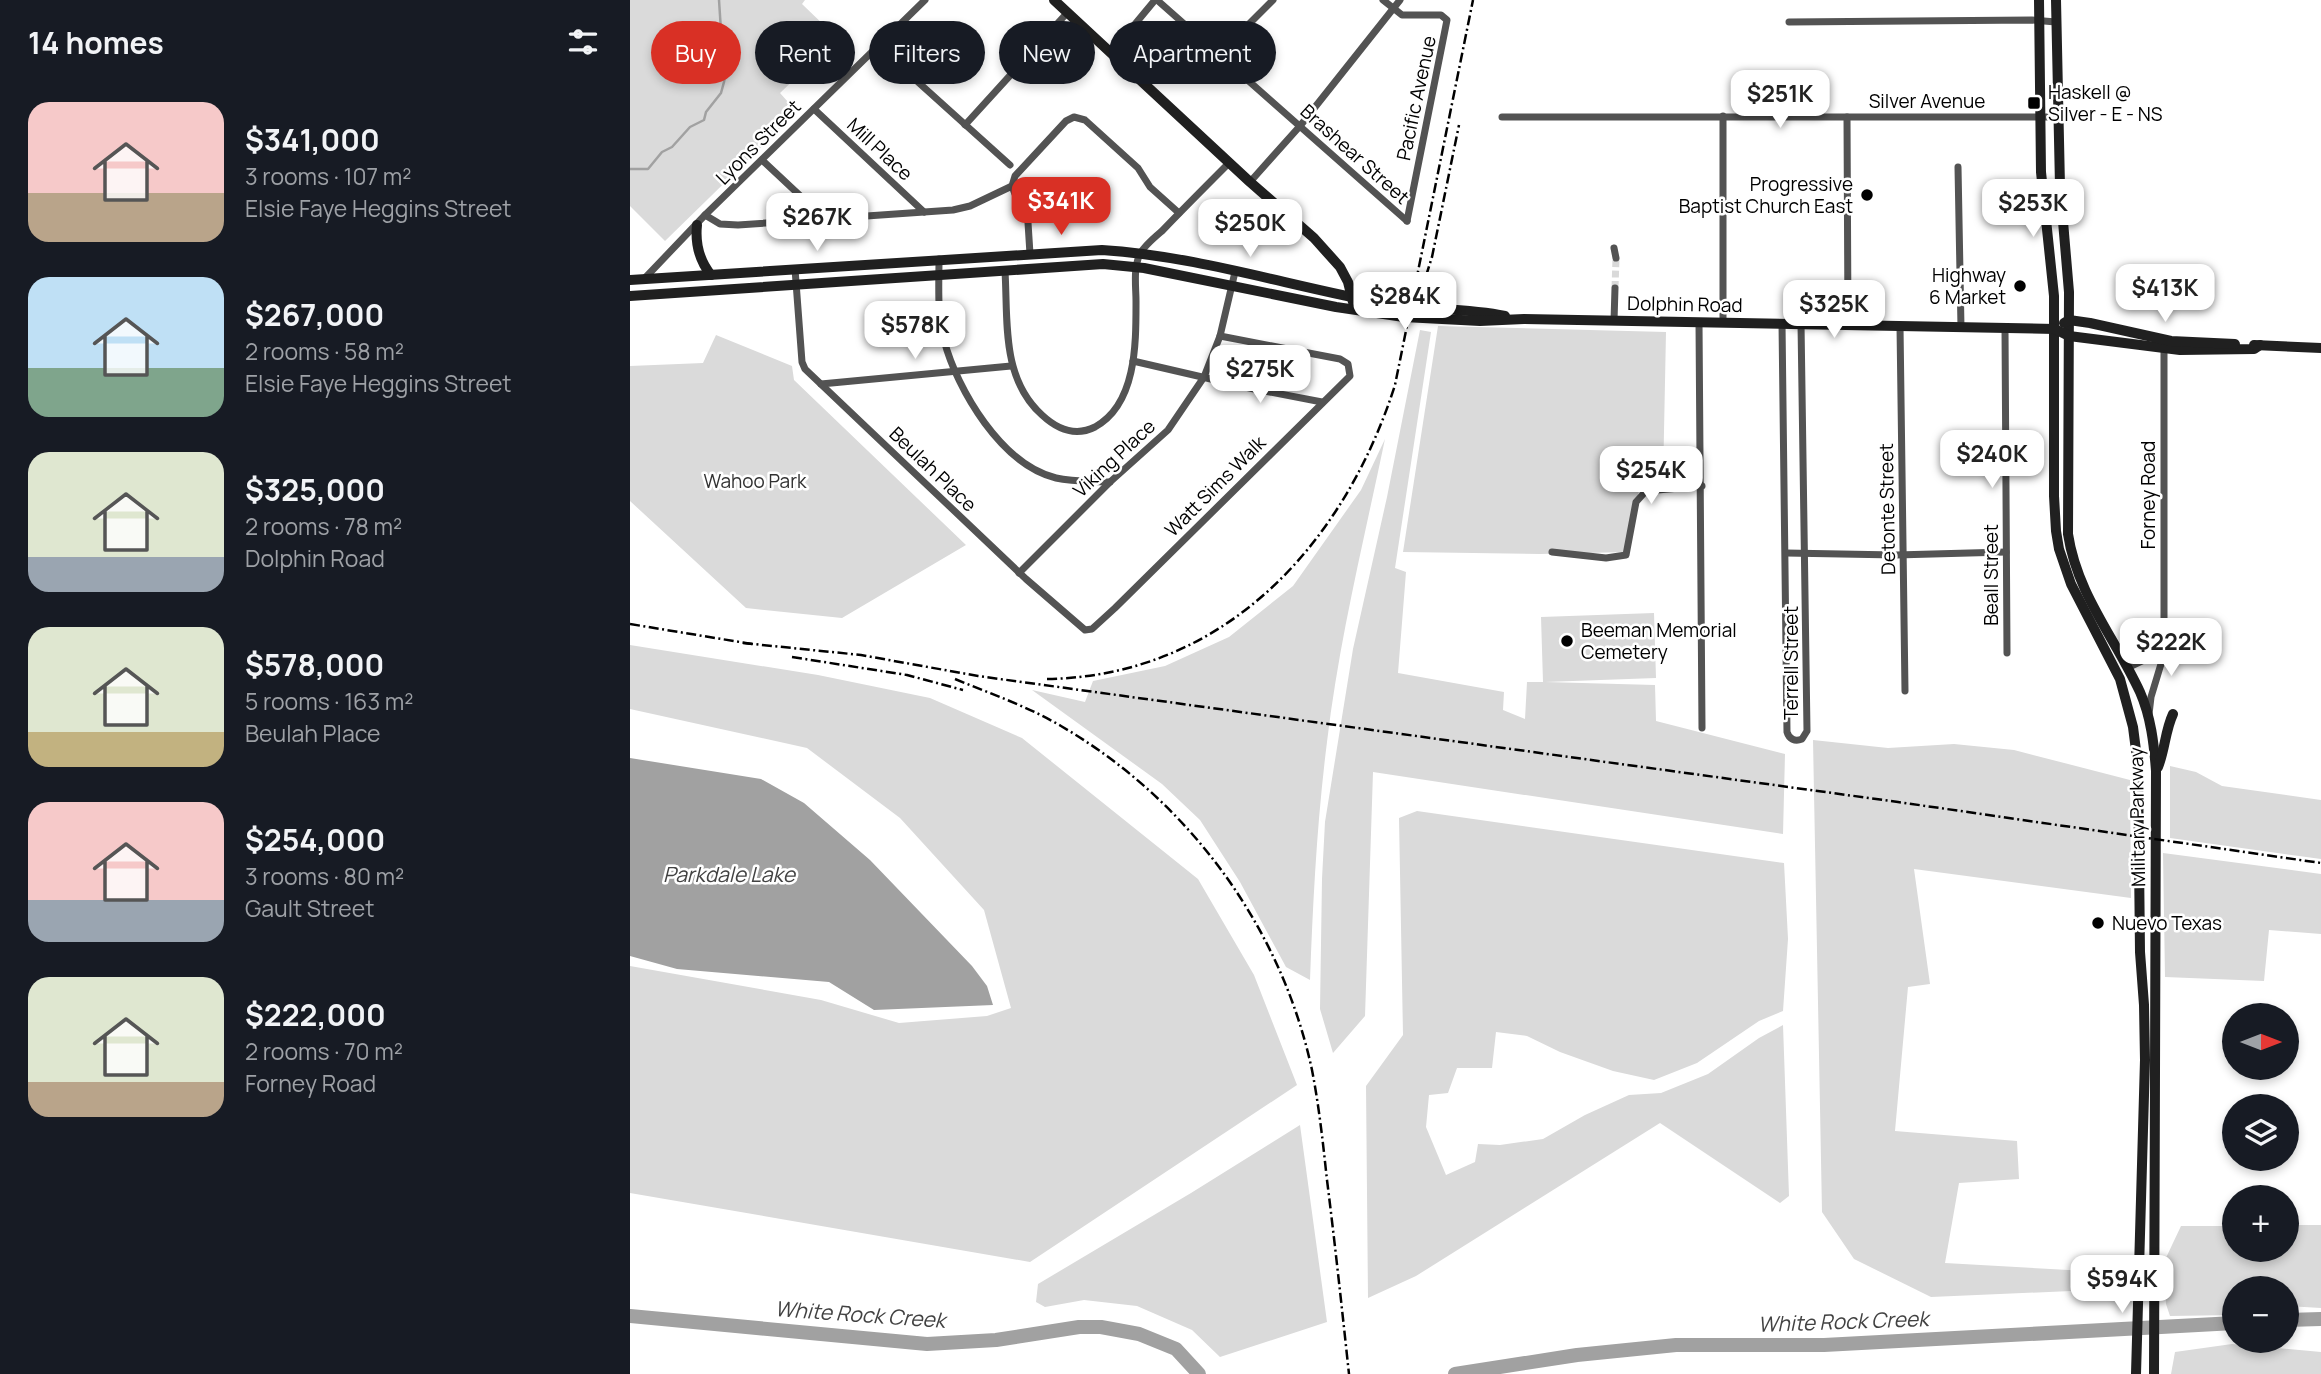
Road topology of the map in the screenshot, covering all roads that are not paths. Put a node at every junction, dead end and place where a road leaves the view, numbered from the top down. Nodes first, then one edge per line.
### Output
1 (925, 0) edge
2 (1054, 0) edge
3 (1156, 0) edge
4 (1273, 0) edge
5 (1383, 0) edge
6 (1400, 0) edge
7 (2039, 0) edge
8 (2056, 0) edge
9 (1394, 9) junction
10 (1068, 13) junction
11 (2039, 20) junction
12 (904, 21) edge
13 (1138, 21) edge
14 (1252, 21) edge
15 (1788, 22) dead end
16 (2056, 22) junction
17 (1109, 51) edge
18 (869, 55) edge
19 (920, 84) edge
20 (1144, 84) edge
21 (814, 109) junction
22 (1723, 116) junction
23 (1502, 117) dead end
24 (1847, 117) junction
25 (2040, 117) junction
26 (2057, 117) junction
27 (965, 125) junction
28 (1300, 126) junction
29 (762, 160) junction
30 (1229, 163) junction
31 (1010, 165) dead end
32 (1958, 167) dead end
33 (1250, 182) junction
34 (1012, 186) junction
35 (2042, 186) junction
36 (2060, 186) junction
37 (923, 212) junction
38 (1179, 213) junction
39 (705, 215) junction
40 (824, 218) junction
41 (1406, 221) joint
42 (696, 225) junction
43 (1614, 248) dead end
44 (1140, 253) junction
45 (1030, 254) junction
46 (1616, 258) tunnel mouth
47 (939, 260) junction
48 (1137, 267) junction
49 (794, 269) junction
50 (1004, 271) junction
51 (1235, 272) junction
52 (939, 274) junction
53 (711, 275) junction
54 (644, 279) junction
55 (630, 280) edge
56 (796, 284) junction
57 (1231, 286) junction
58 (1615, 288) tunnel mouth
59 (630, 296) edge
60 (1353, 297) junction
61 (1354, 309) junction
62 (1524, 319) junction
63 (2069, 320) junction
64 (1615, 321) junction
65 (1699, 322) junction
66 (1723, 322) junction
67 (1782, 323) junction
68 (1801, 323) junction
69 (1848, 325) junction
70 (1900, 326) junction
71 (1961, 327) junction
72 (2005, 328) junction
73 (2055, 329) junction
74 (1220, 336) junction
75 (2068, 336) junction
76 (2260, 345) junction
77 (2321, 348) edge
78 (2164, 349) junction
79 (1133, 361) junction
80 (1011, 366) junction
81 (954, 372) junction
82 (1204, 377) junction
83 (821, 384) junction
84 (1322, 402) junction
85 (1110, 482) junction
86 (1702, 486) junction
87 (1552, 552) dead end
88 (2006, 552) junction
89 (1786, 553) junction
90 (1806, 554) junction
91 (1904, 554) junction
92 (1021, 574) junction
93 (2163, 640) junction
94 (2007, 653) dead end
95 (2127, 668) junction
96 (2120, 679) junction
97 (1905, 691) dead end
98 (2173, 714) dead end
99 (2149, 715) junction
100 (1702, 728) dead end
101 (2156, 771) junction
102 (2140, 952) junction
103 (2155, 952) junction
104 (2142, 1179) junction
105 (2154, 1180) junction
106 (2136, 1374) edge
107 (2154, 1374) edge

1 - 12 street, Lyons Street
2 - 10 main road
3 - 13 street
3 - 28 street, Brashear Street
4 - 14 street
5 - 9 street
6 - 9 street
7 - 11 main road, Military Parkway
8 - 16 main road, Military Parkway
9 - 28 street
9 - 41 street, Pacific Avenue
10 - 17 main road
10 - 27 street
11 - 15 street
11 - 16 street
11 - 25 main road, Military Parkway
16 - 26 main road, Military Parkway
18 - 21 street, Lyons Street
19 - 27 street
20 - 30 main road
21 - 29 street, Lyons Street
21 - 37 street, Mill Place
22 - 23 street, Silver Avenue
22 - 24 street, Silver Avenue
22 - 66 street
24 - 25 street, Silver Avenue
24 - 69 street
25 - 26 street, Silver Avenue
25 - 35 main road, Military Parkway
26 - 36 main road, Military Parkway
27 - 31 street
28 - 33 street
28 - 41 street, Brashear Street
29 - 39 street, Lyons Street
29 - 40 street
30 - 33 main road
30 - 38 street
32 - 71 street
33 - 60 main road
34 - 37 street
34 - 38 street
34 - 45 street
35 - 36 main road
35 - 73 main road, Military Parkway
36 - 63 main road, Military Parkway
37 - 40 street
38 - 44 street
39 - 40 street
39 - 42 street, Lyons Street
42 - 53 main road
42 - 54 street, Lyons Street
43 - 46 street
44 - 45 main road, Dolphin Road
44 - 48 street
44 - 51 main road, Dolphin Road
45 - 47 main road, Dolphin Road
47 - 49 main road, Dolphin Road
47 - 52 street
48 - 50 main road, Dolphin Road
48 - 57 main road, Dolphin Road
48 - 79 street
49 - 53 main road, Dolphin Road
49 - 56 street, Beulah Place
50 - 52 main road, Dolphin Road
50 - 80 street
51 - 57 street, Viking Place
51 - 60 main road, Dolphin Road
52 - 56 main road, Dolphin Road
52 - 81 street
53 - 54 main road, Dolphin Road
54 - 55 main road, Dolphin Road
56 - 59 main road, Dolphin Road
56 - 83 street, Beulah Place
57 - 61 main road, Dolphin Road
57 - 74 street, Viking Place
58 - 64 street
60 - 61 main road
60 - 62 main road, Dolphin Road
61 - 62 main road, Dolphin Road
62 - 64 main road, Dolphin Road
63 - 73 main road
63 - 75 main road, Military Parkway
63 - 76 main road, Dolphin Road
64 - 65 main road, Dolphin Road
65 - 66 main road, Dolphin Road
65 - 86 street
66 - 67 main road, Dolphin Road
67 - 68 main road, Dolphin Road
67 - 89 street, Terrell Street
68 - 69 main road, Dolphin Road
68 - 90 street, Terrell Street
69 - 70 main road, Dolphin Road
70 - 71 main road, Dolphin Road
70 - 91 street, Detonte Street
71 - 72 main road, Dolphin Road
72 - 73 main road, Dolphin Road
72 - 88 street, Beall Street
73 - 75 main road, Dolphin Road
73 - 96 main road, Military Parkway
74 - 82 street, Viking Place
74 - 84 street, Watt Sims Walk
75 - 78 main road, Dolphin Road
75 - 95 main road, Military Parkway
76 - 77 main road, Dolphin Road
76 - 78 main road, Dolphin Road
78 - 93 street, Forney Road
79 - 80 street
79 - 82 street
80 - 81 street
81 - 83 street
81 - 85 street
82 - 84 street
82 - 85 street, Viking Place
83 - 92 street, Beulah Place
84 - 92 street, Watt Sims Walk
85 - 92 street, Viking Place
86 - 87 street
86 - 100 street
88 - 91 street
88 - 94 street, Beall Street
89 - 90 street
89 - 90 street, Terrell Street
90 - 91 street
91 - 97 street, Detonte Street
93 - 95 street
93 - 99 street, Forney Road
95 - 96 main road
95 - 99 main road, Military Parkway
96 - 102 main road, Military Parkway
98 - 101 main road
99 - 101 main road, Military Parkway
101 - 103 main road, Military Parkway
102 - 103 main road
102 - 104 main road, Military Parkway
103 - 105 main road, Military Parkway
104 - 105 main road
104 - 106 main road, Military Parkway
105 - 107 main road, Military Parkway

